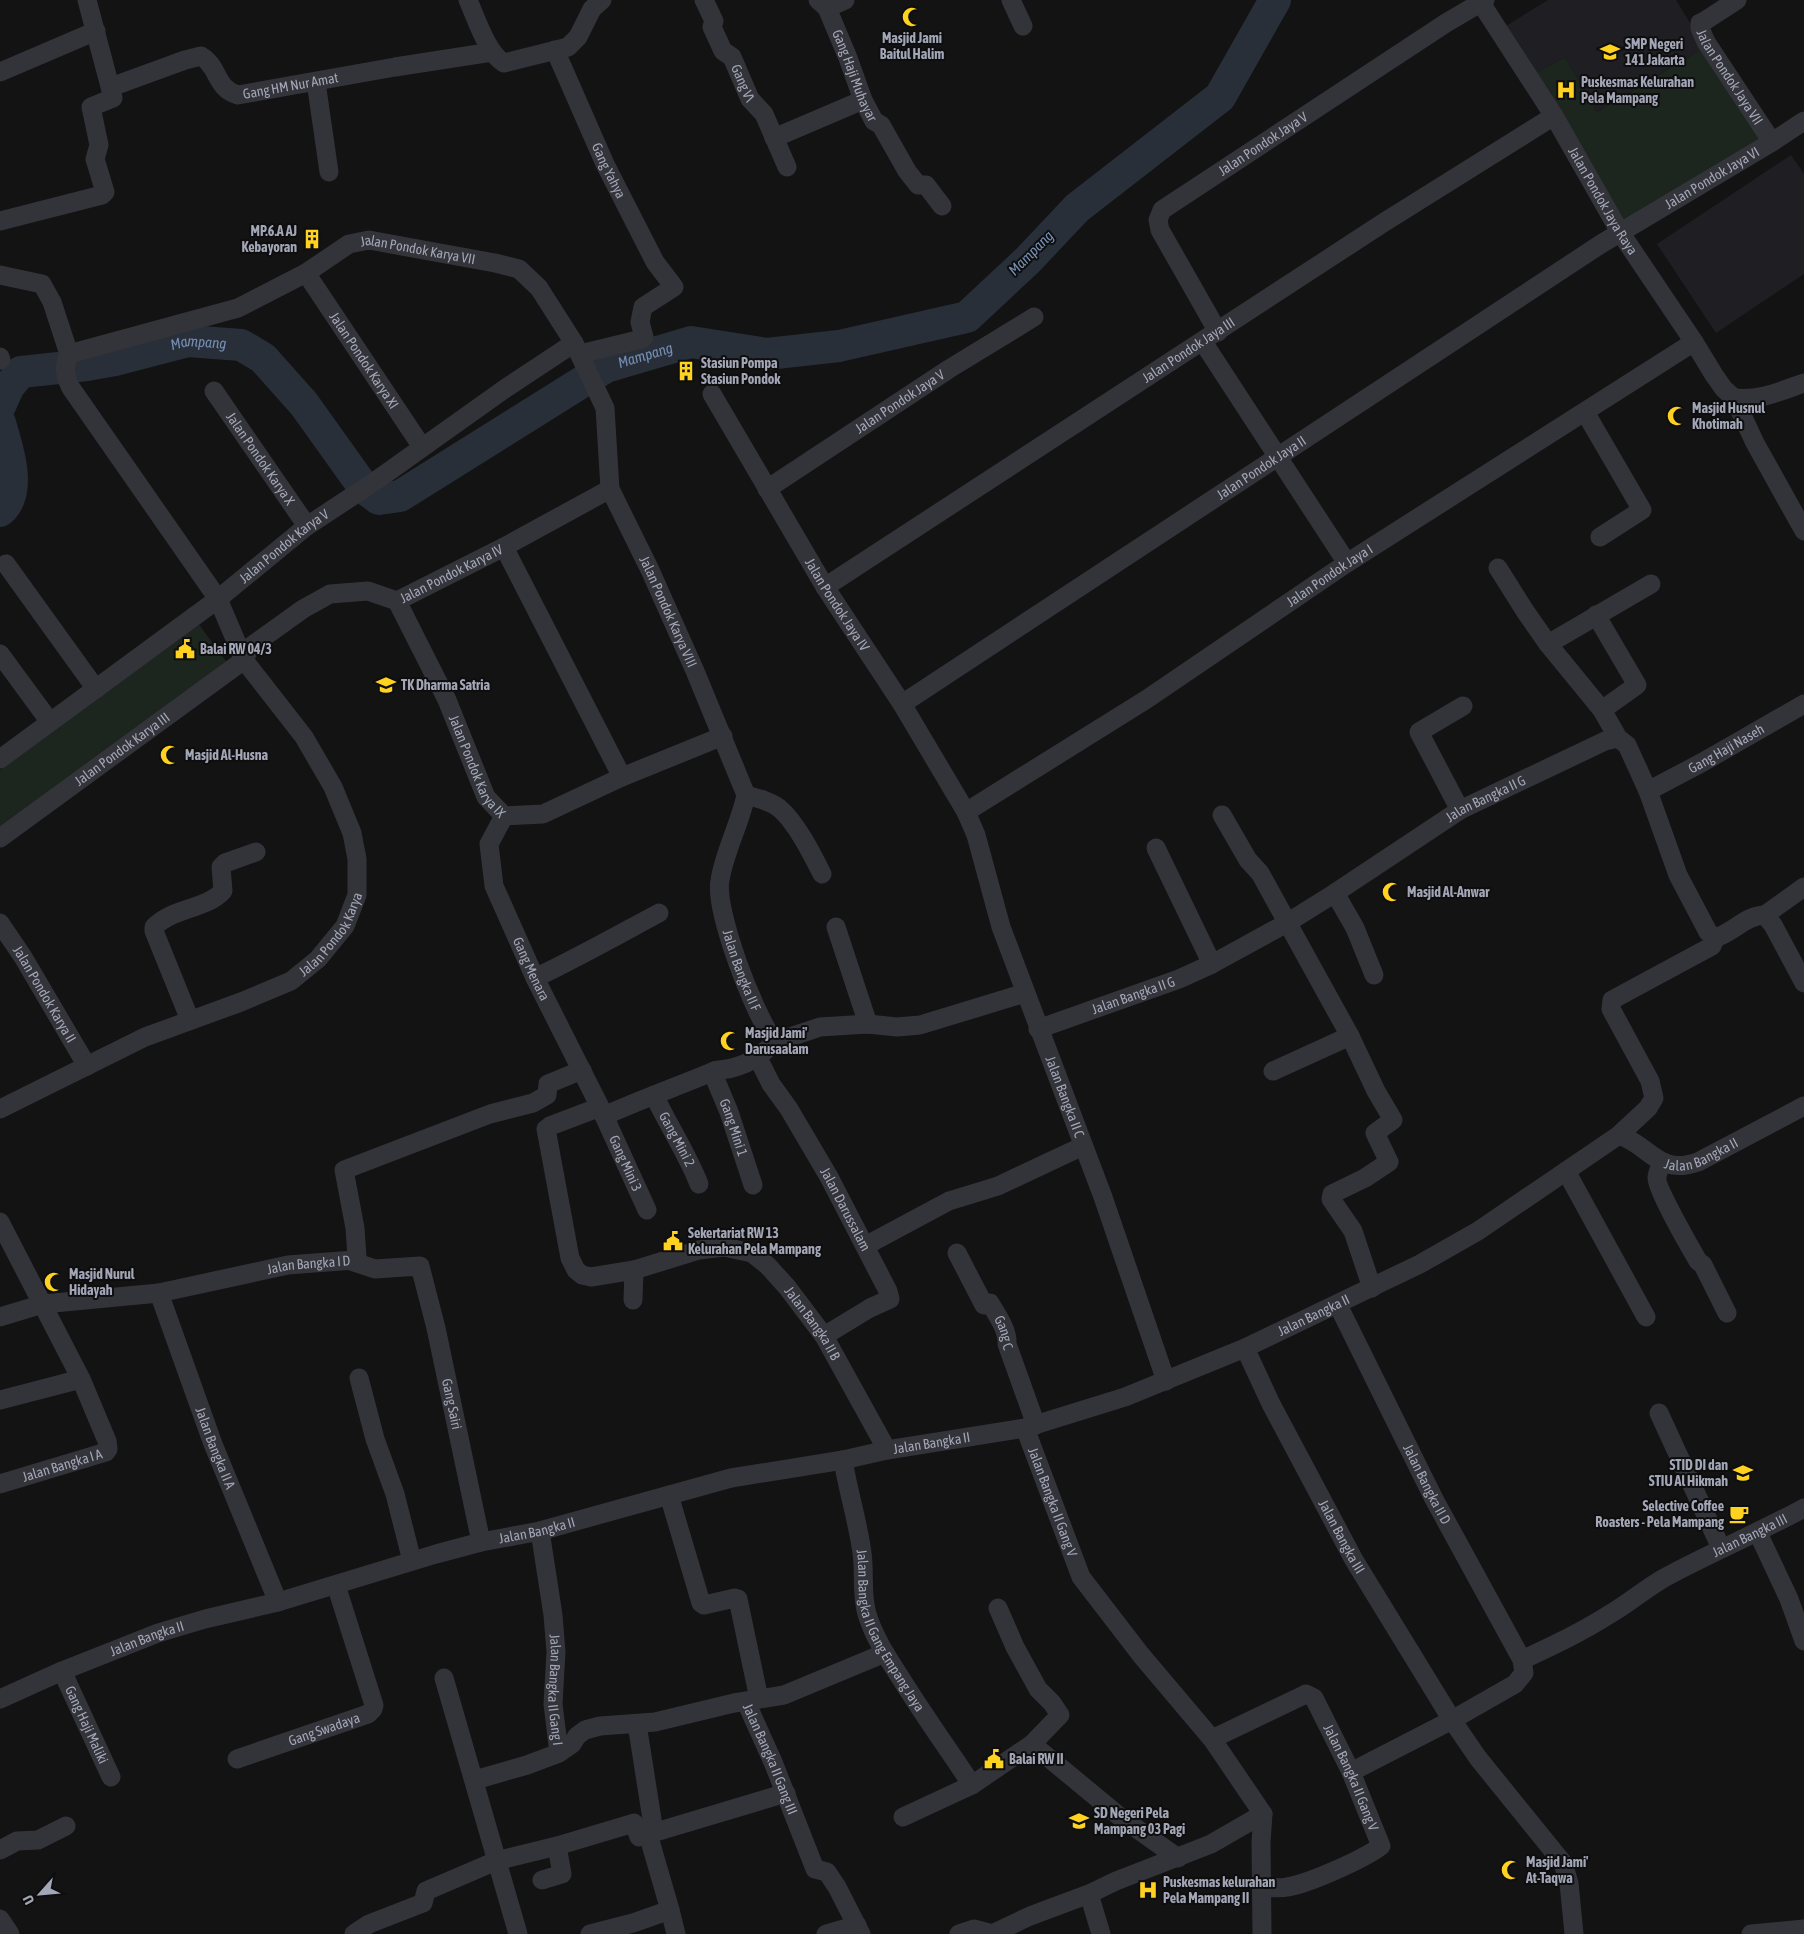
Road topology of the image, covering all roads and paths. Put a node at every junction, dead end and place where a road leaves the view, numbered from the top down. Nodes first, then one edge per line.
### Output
1 (87, 0) edge
2 (468, 0) edge
3 (602, 0) edge
4 (704, 0) edge
5 (844, 0) edge
6 (1011, 0) edge
7 (1737, 0) edge
8 (1481, 1) edge
9 (823, 4) edge
10 (1023, 26) dead end
11 (96, 32) junction
12 (555, 50) junction
13 (492, 52) junction
14 (0, 72) edge
15 (316, 82) junction
16 (111, 87) junction
17 (863, 100) junction
18 (1554, 116) junction
19 (1804, 120) edge
20 (774, 138) junction
21 (1772, 142) junction
22 (787, 167) dead end
23 (329, 172) dead end
24 (108, 201) dead end
25 (942, 206) dead end
26 (0, 222) edge
27 (0, 229) edge
28 (1620, 232) junction
29 (306, 273) junction
30 (0, 275) edge
31 (1034, 317) dead end
32 (1211, 337) junction
33 (1694, 342) junction
34 (579, 352) junction
35 (67, 363) junction
36 (1804, 383) edge
37 (214, 391) dead end
38 (712, 394) dead end
39 (1734, 398) junction
40 (1585, 412) junction
41 (422, 447) junction
42 (1278, 456) junction
43 (610, 489) junction
44 (767, 489) junction
45 (307, 526) junction
46 (1804, 530) edge
47 (1600, 537) dead end
48 (504, 547) junction
49 (1346, 563) junction
50 (6, 564) dead end
51 (1498, 568) dead end
52 (1651, 584) dead end
53 (825, 587) junction
54 (218, 599) junction
55 (397, 601) junction
56 (1596, 615) junction
57 (1548, 644) junction
58 (0, 654) edge
59 (244, 660) junction
60 (96, 689) junction
61 (902, 704) junction
62 (1804, 704) edge
63 (1463, 706) dead end
64 (1602, 710) junction
65 (50, 722) junction
66 (723, 736) junction
67 (1618, 738) junction
68 (0, 759) edge
69 (622, 777) junction
70 (1648, 791) junction
71 (746, 795) junction
72 (1460, 810) junction
73 (966, 812) junction
74 (1222, 815) dead end
75 (504, 816) junction
76 (0, 838) edge
77 (1156, 848) dead end
78 (256, 852) dead end
79 (822, 874) dead end
80 (1804, 887) edge
81 (1335, 893) junction
82 (659, 913) dead end
83 (1765, 915) junction
84 (0, 923) edge
85 (1287, 923) junction
86 (836, 927) dead end
87 (1715, 938) junction
88 (1212, 964) junction
89 (1374, 975) dead end
90 (535, 978) junction
91 (1804, 983) edge
92 (1025, 993) junction
93 (190, 1020) junction
94 (868, 1024) junction
95 (1038, 1029) junction
96 (1350, 1036) junction
97 (775, 1042) junction
98 (758, 1058) junction
99 (87, 1066) junction
100 (582, 1070) junction
101 (714, 1071) junction
102 (1273, 1071) dead end
103 (654, 1094) junction
104 (1804, 1106) edge
105 (0, 1109) edge
106 (602, 1112) junction
107 (1619, 1135) junction
108 (1083, 1146) junction
109 (1662, 1163) junction
110 (1566, 1171) junction
111 (700, 1184) dead end
112 (753, 1185) dead end
113 (647, 1210) dead end
114 (0, 1222) edge
115 (865, 1246) junction
116 (957, 1253) dead end
117 (351, 1261) junction
118 (634, 1270) junction
119 (1372, 1288) junction
120 (159, 1293) junction
121 (633, 1300) dead end
122 (43, 1304) junction
123 (1338, 1305) junction
124 (1727, 1313) dead end
125 (0, 1317) edge
126 (1646, 1317) dead end
127 (824, 1336) junction
128 (1245, 1348) junction
129 (359, 1378) dead end
130 (80, 1379) junction
131 (1166, 1382) junction
132 (0, 1400) edge
133 (1659, 1413) dead end
134 (1031, 1427) junction
135 (887, 1450) junction
136 (843, 1460) junction
137 (0, 1484) edge
138 (669, 1495) junction
139 (1804, 1508) edge
140 (540, 1531) junction
141 (1758, 1533) junction
142 (481, 1542) junction
143 (1721, 1548) junction
144 (412, 1562) junction
145 (336, 1585) junction
146 (278, 1602) junction
147 (998, 1608) dead end
148 (1804, 1642) edge
149 (885, 1653) junction
150 (1522, 1660) junction
151 (62, 1671) junction
152 (444, 1678) dead end
153 (0, 1699) edge
154 (752, 1701) junction
155 (1452, 1720) junction
156 (637, 1724) junction
157 (1212, 1739) junction
158 (1032, 1744) junction
159 (559, 1752) junction
160 (237, 1759) dead end
161 (1351, 1772) junction
162 (111, 1778) dead end
163 (475, 1780) junction
164 (972, 1785) junction
165 (786, 1793) junction
166 (1263, 1814) junction
167 (904, 1817) dead end
168 (66, 1826) dead end
169 (651, 1833) junction
170 (557, 1846) junction
171 (0, 1850) edge
172 (1178, 1858) junction
173 (496, 1861) junction
174 (542, 1880) dead end
175 (1263, 1887) junction
176 (1089, 1894) junction
177 (670, 1910) junction
178 (0, 1919) edge
179 (1804, 1929) edge
180 (859, 1930) edge
181 (10, 1934) edge
182 (354, 1934) edge
183 (518, 1934) edge
184 (590, 1934) edge
185 (676, 1934) edge
186 (826, 1934) edge
187 (959, 1934) edge
188 (1101, 1934) edge
189 (1262, 1934) edge
190 (1574, 1934) edge
191 (1751, 1934) edge

1 - 11 street
2 - 13 street
3 - 12 street
4 - 20 street, Gang VI
5 - 9 street
6 - 10 street
7 - 21 street, Jalan Pondok Jaya VII
8 - 18 street, Jalan Pondok Jaya Raya
8 - 32 street, Jalan Pondok Jaya V
9 - 17 street, Gang Haji Muhayar
11 - 14 street
11 - 16 street
12 - 13 street
12 - 34 street, Gang Yahya
13 - 15 street, Gang HM Nur Amat
15 - 16 street, Gang HM Nur Amat
15 - 23 street
16 - 26 street
17 - 20 street
17 - 25 street, Gang Haji Muhayar
18 - 28 street, Jalan Pondok Jaya Raya
18 - 32 street, Jalan Pondok Jaya III
19 - 21 street, Jalan Pondok Jaya VI
20 - 22 street, Gang VI
21 - 28 street, Jalan Pondok Jaya VI
24 - 27 street
28 - 33 street, Jalan Pondok Jaya Raya
28 - 42 street, Jalan Pondok Jaya II
29 - 34 street, Jalan Pondok Karya VII
29 - 35 street, Jalan Pondok Karya VII
29 - 41 street, Jalan Pondok Karya XI
30 - 35 street
31 - 44 street, Jalan Pondok Jaya V
32 - 42 street
32 - 53 street, Jalan Pondok Jaya III
33 - 39 street, Jalan Pondok Jaya Raya
33 - 40 street, Jalan Pondok Jaya I
34 - 41 street, Jalan Pondok Karya V
34 - 43 street, Jalan Pondok Karya VII
35 - 54 street
36 - 39 street
37 - 45 street, Jalan Pondok Karya X
38 - 44 street, Jalan Pondok Jaya IV
39 - 46 street, Jalan Pondok Jaya Raya
40 - 47 street
40 - 49 street, Jalan Pondok Jaya I
41 - 45 street, Jalan Pondok Karya V
42 - 49 street
42 - 61 street, Jalan Pondok Jaya II
43 - 48 street, Jalan Pondok Karya IV
43 - 66 street, Jalan Pondok Karya VIII
44 - 53 street, Jalan Pondok Jaya IV
45 - 54 street, Jalan Pondok Karya V
48 - 55 street, Jalan Pondok Karya IV
48 - 69 street
49 - 73 street, Jalan Pondok Jaya I
50 - 60 street
51 - 57 street
52 - 56 street
53 - 61 street, Jalan Pondok Jaya IV
54 - 59 street, Jalan Pondok Karya
54 - 60 street, Jalan Pondok Karya V
55 - 59 street, Jalan Pondok Karya IV
55 - 75 street, Jalan Pondok Karya IX
56 - 57 street
56 - 64 street
57 - 64 street
58 - 65 street
59 - 76 street, Jalan Pondok Karya III
59 - 93 street, Jalan Pondok Karya
60 - 65 street, Jalan Pondok Karya V
61 - 73 street, Jalan Pondok Jaya IV
62 - 70 street, Gang Haji Naseh
63 - 72 street
64 - 67 street
65 - 68 street, Jalan Pondok Karya V
66 - 69 street, Jalan Pondok Karya IX
66 - 71 street
67 - 70 street
67 - 72 street, Jalan Bangka II G
69 - 75 street, Jalan Pondok Karya IX
70 - 87 street
71 - 79 street
71 - 97 street, Jalan Bangka II F
72 - 81 street, Jalan Bangka II G
73 - 92 street, Jalan Bangka II C
74 - 85 street
75 - 90 street, Gang Menara
77 - 88 street
78 - 93 street
80 - 83 street
81 - 85 street, Jalan Bangka II G
81 - 89 street
82 - 90 street
83 - 87 street
83 - 91 street
84 - 99 street, Jalan Pondok Karya II
85 - 88 street, Jalan Bangka II G
85 - 96 street
86 - 94 street
87 - 107 street
88 - 95 street, Jalan Bangka II G
90 - 100 street, Gang Menara
92 - 94 street
92 - 95 street, Jalan Bangka II C
93 - 99 street, Jalan Pondok Karya
94 - 97 street
95 - 108 street, Jalan Bangka II C
96 - 102 street
96 - 119 street
97 - 98 street
98 - 101 street
98 - 115 street, Jalan Darussalam
99 - 105 street, Jalan Pondok Karya
100 - 106 street, Gang Menara
100 - 117 street, Jalan Bangka I D
101 - 103 street
101 - 112 street, Gang Mini 1
103 - 106 street
103 - 111 street, Gang Mini 2
104 - 109 street, Jalan Bangka II
106 - 113 street, Gang Mini 3
106 - 118 street, Jalan Bangka II B
107 - 109 street, Jalan Bangka II
107 - 110 street, Jalan Bangka II
108 - 115 street
108 - 131 street, Jalan Bangka II C
109 - 124 street
110 - 119 street, Jalan Bangka II
110 - 126 street
114 - 122 street
115 - 127 street, Jalan Darussalam
116 - 134 street, Gang C
117 - 120 street, Jalan Bangka I D
117 - 142 street, Gang Sairi
118 - 121 street
118 - 127 street, Jalan Bangka II B
119 - 123 street, Jalan Bangka II
120 - 122 street, Jalan Bangka I D
120 - 146 street, Jalan Bangka II A
122 - 125 street, Jalan Bangka I D
122 - 130 street
123 - 128 street, Jalan Bangka II
123 - 150 street, Jalan Bangka II D
127 - 135 street, Jalan Bangka II B
128 - 131 street, Jalan Bangka II
128 - 155 street, Jalan Bangka III
129 - 144 street
130 - 132 street
130 - 137 street, Jalan Bangka I A
131 - 134 street, Jalan Bangka II
133 - 143 street
134 - 135 street, Jalan Bangka II
134 - 157 street, Jalan Bangka II Gang V
135 - 136 street, Jalan Bangka II
136 - 138 street, Jalan Bangka II
136 - 149 street, Jalan Bangka II Gang Empang Jaya
138 - 140 street, Jalan Bangka II
138 - 154 street
139 - 141 street, Jalan Bangka III
140 - 142 street, Jalan Bangka II
140 - 159 street, Jalan Bangka II Gang I
141 - 143 street, Jalan Bangka III
141 - 148 street
142 - 144 street, Jalan Bangka II
143 - 150 street, Jalan Bangka III
144 - 145 street, Jalan Bangka II
145 - 146 street, Jalan Bangka II
145 - 160 street, Gang Swadaya
146 - 151 street, Jalan Bangka II
147 - 158 street
149 - 154 street
149 - 164 street, Jalan Bangka II Gang Empang Jaya
150 - 155 street
151 - 153 street, Jalan Bangka II
151 - 162 street, Gang Haji Maliki
152 - 163 street
154 - 156 street, Jalan Bangka II Gang III
154 - 165 street, Jalan Bangka II Gang III
155 - 161 street
155 - 190 street, Jalan Bangka III
156 - 159 street, Jalan Bangka II Gang III
156 - 169 street
157 - 161 street, Jalan Bangka II Gang V
157 - 166 street, Jalan Bangka II Gang V
158 - 164 street
158 - 172 street
159 - 163 street, Jalan Bangka II Gang I
161 - 175 street, Jalan Bangka II Gang V
163 - 173 street
164 - 167 street
165 - 169 street
165 - 180 street, Jalan Bangka II Gang III
166 - 172 street
166 - 175 street
168 - 171 street
169 - 170 street
169 - 177 street
170 - 173 street
170 - 174 street
172 - 176 street
173 - 182 street
173 - 183 street
175 - 189 street
176 - 187 street
176 - 188 street
177 - 184 street
177 - 185 street
178 - 181 street
179 - 191 street
180 - 186 street

